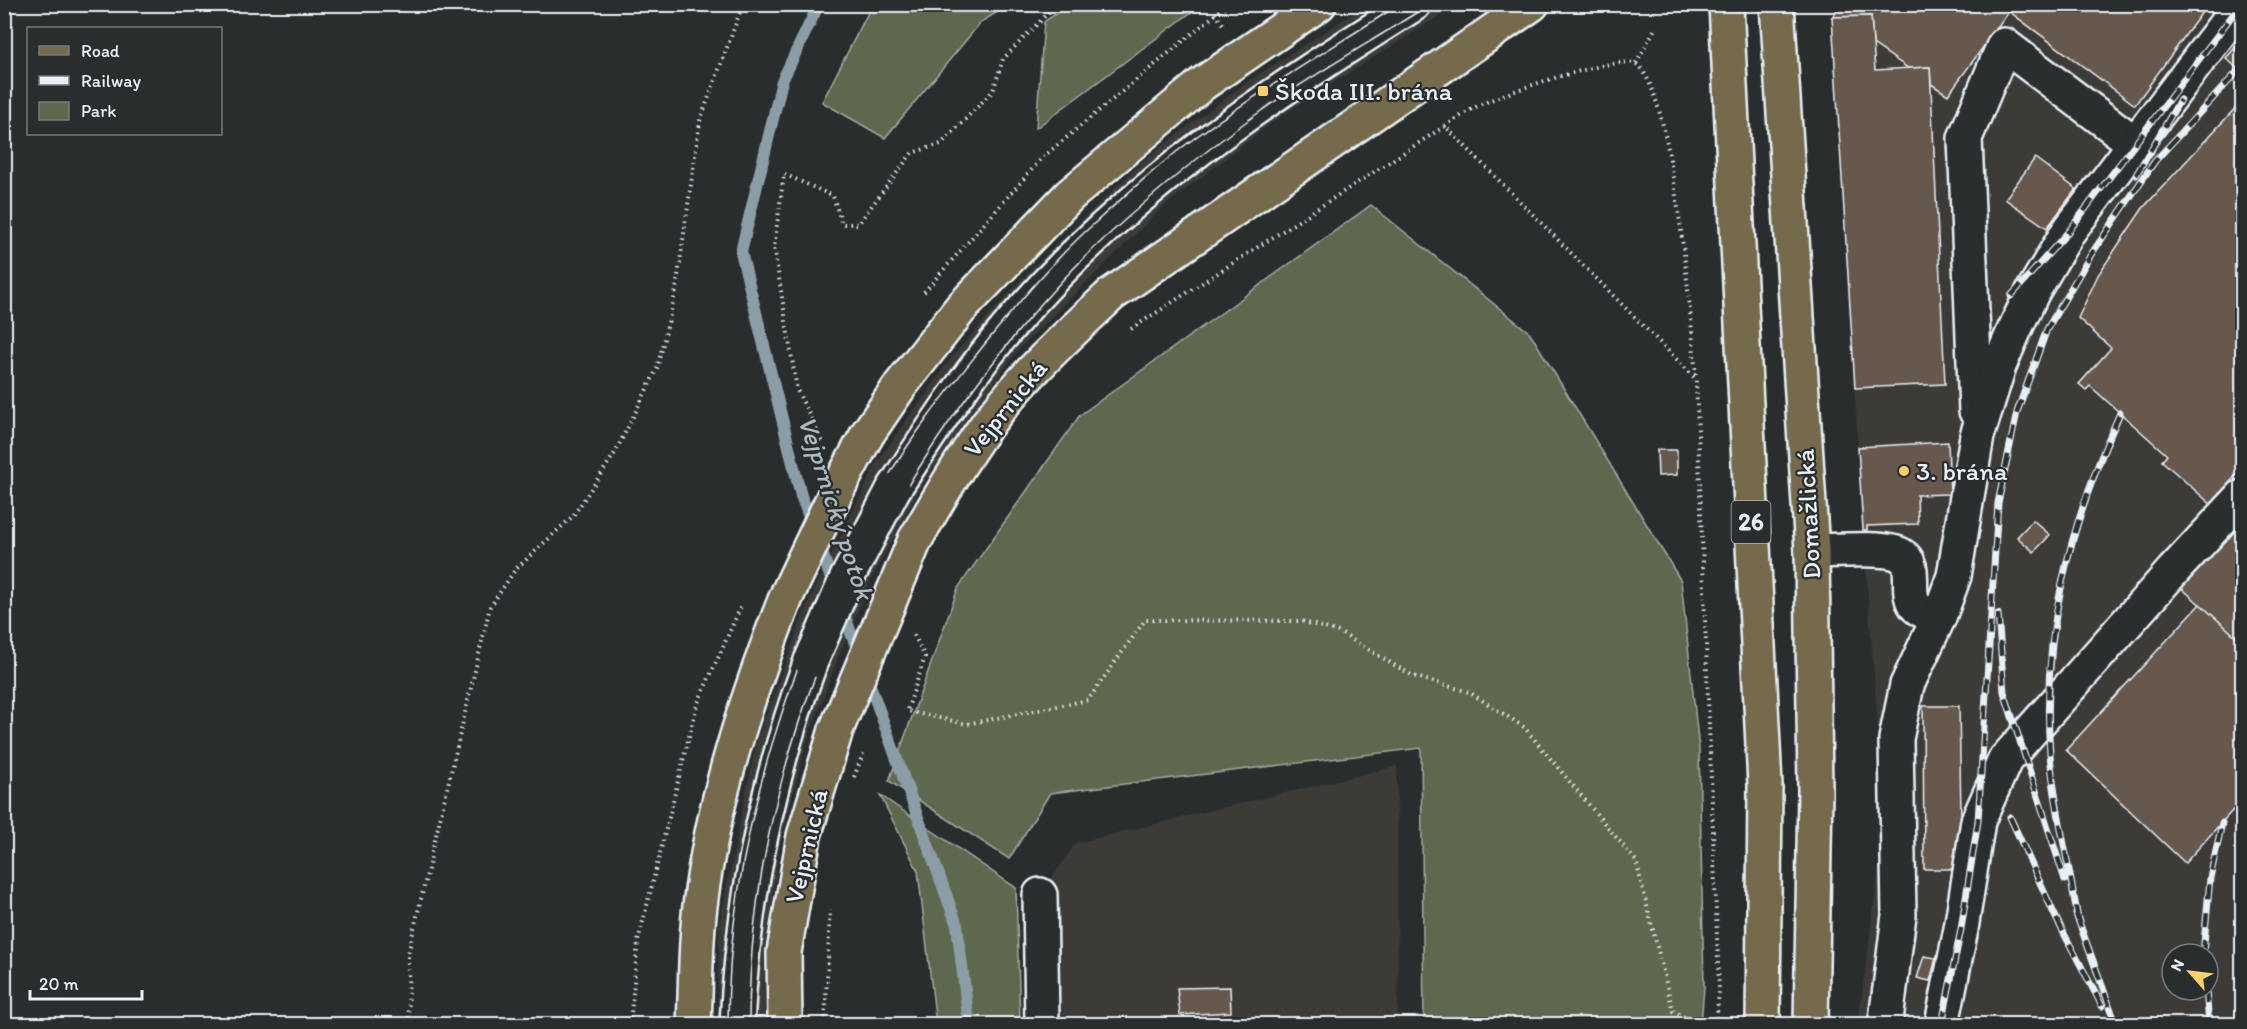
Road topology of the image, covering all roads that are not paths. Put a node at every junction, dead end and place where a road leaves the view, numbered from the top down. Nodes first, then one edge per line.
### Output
1 (1319, 4) edge
2 (1414, 4) edge
3 (1532, 4) edge
4 (1777, 4) edge
5 (2241, 4) edge
6 (1723, 9) edge
7 (2137, 145) junction
8 (1977, 436) junction
9 (2242, 497) edge
10 (1812, 551) junction
11 (1939, 616) junction
12 (1040, 895) dead end
13 (1893, 1023) edge
14 (694, 1024) edge
15 (737, 1024) edge
16 (785, 1024) edge
17 (1042, 1024) edge
18 (1763, 1024) edge
19 (1811, 1024) edge
20 (1942, 1024) edge

1 - 14 main road, bridge
2 - 15 lane, Vejprnická, bridge
3 - 16 main road, Vejprnická, bridge
4 - 10 main road, Domažlická / 26
5 - 7 lane
6 - 18 main road, 26
7 - 8 lane
7 - 8 lane
8 - 11 lane
9 - 20 lane
10 - 11 lane
10 - 19 main road, Domažlická / 26
11 - 13 lane
12 - 17 lane

